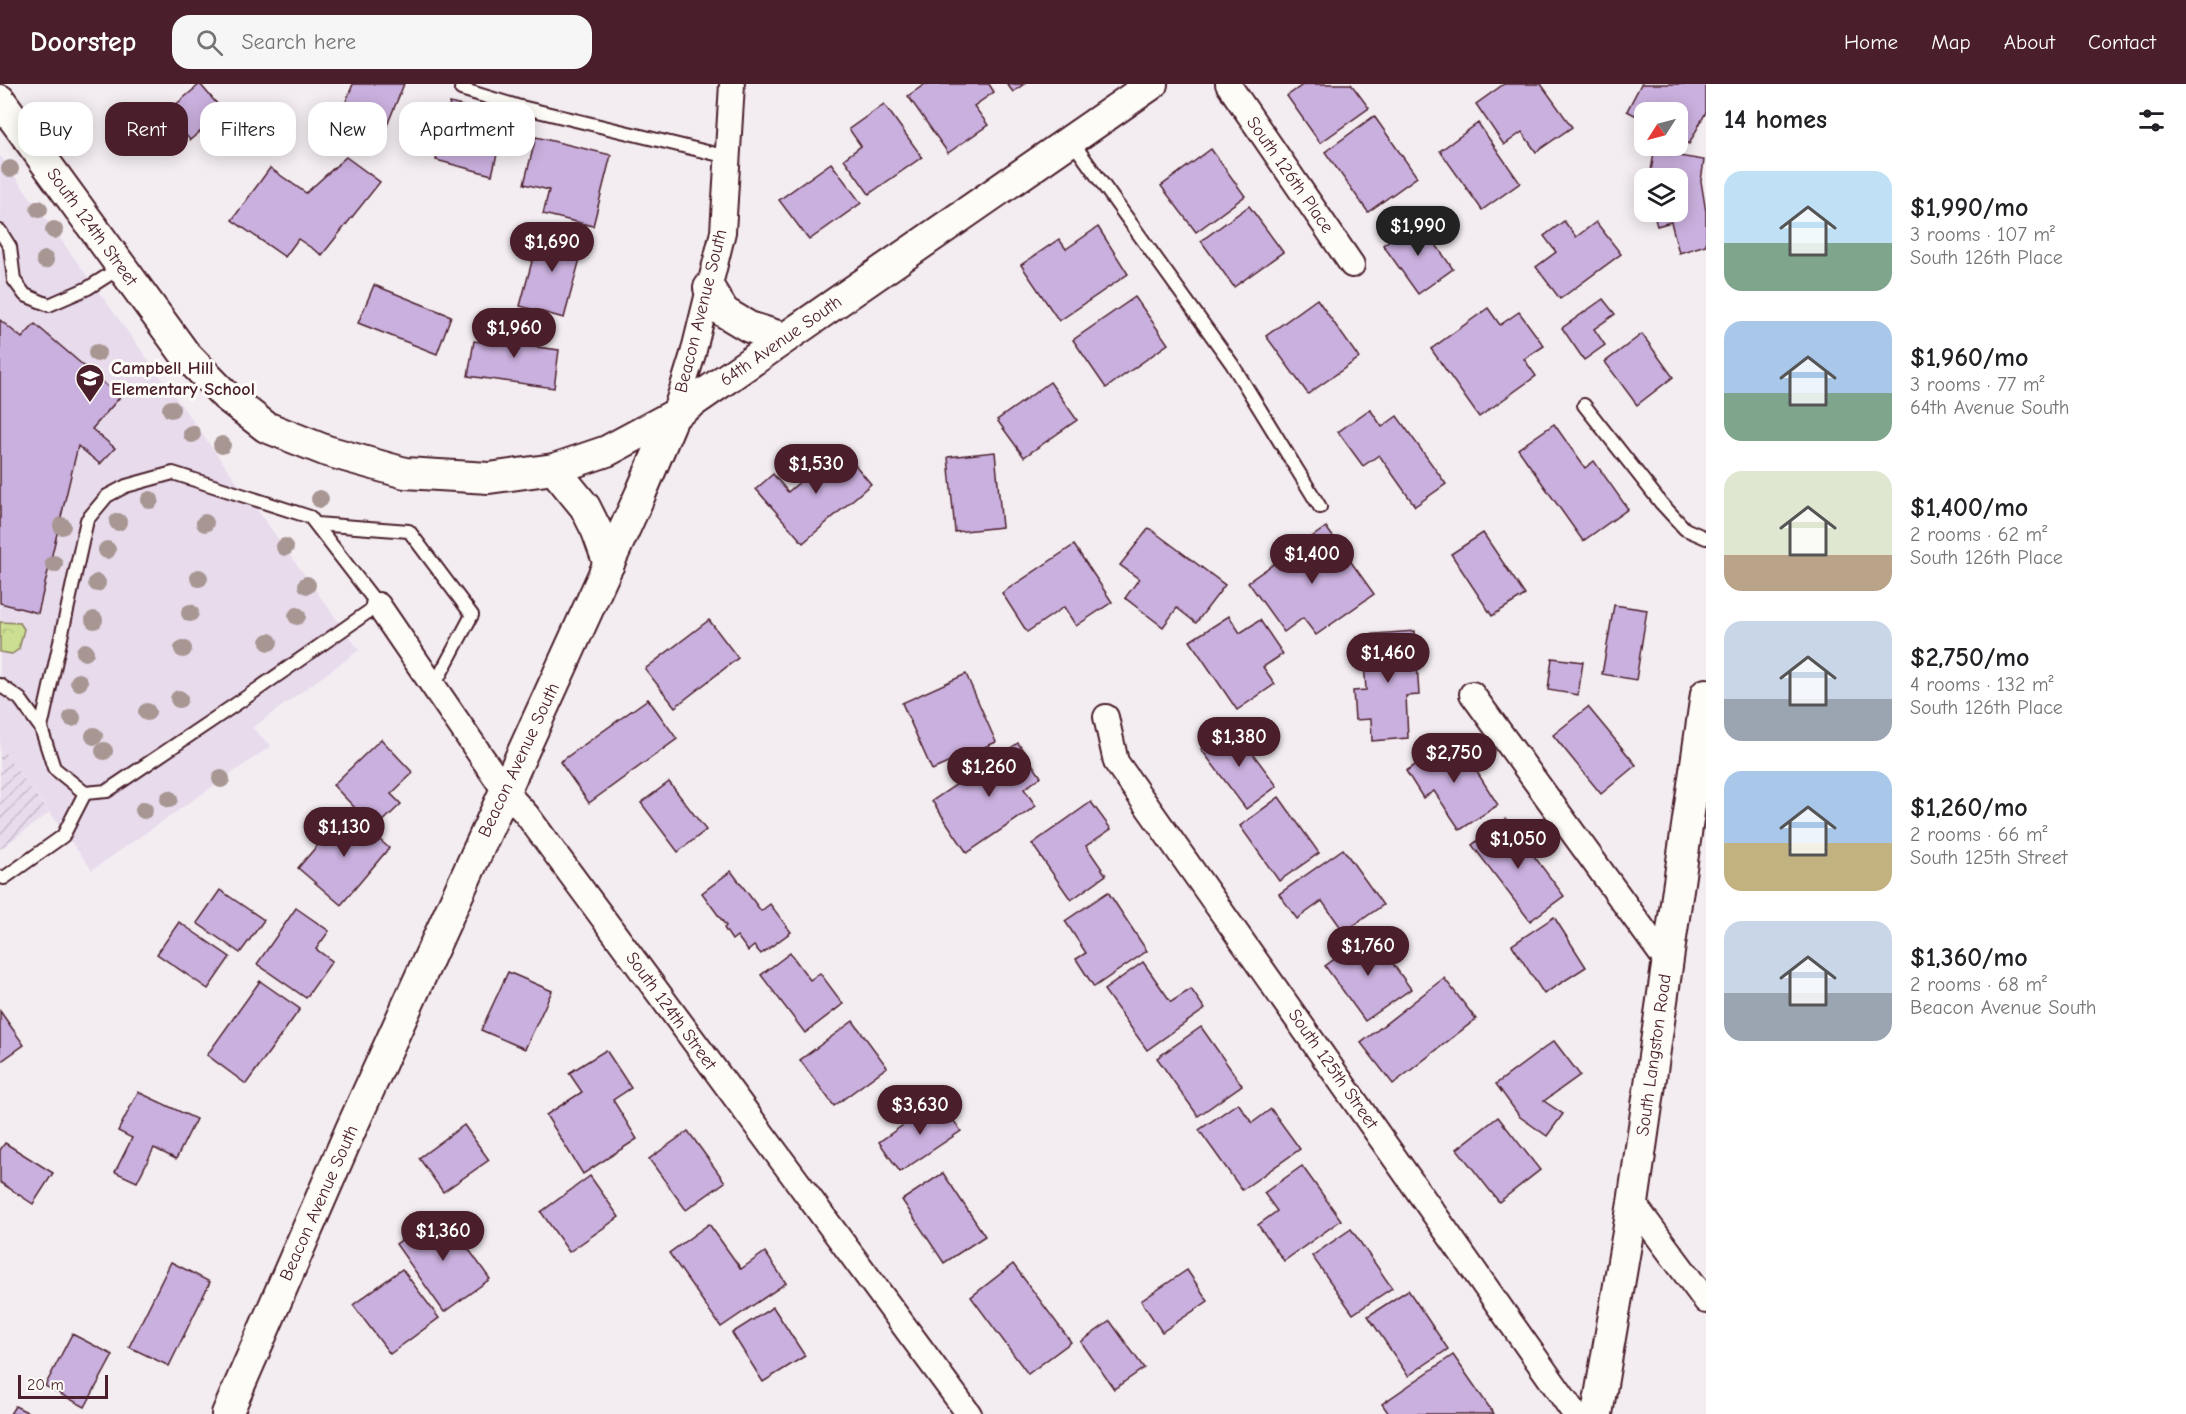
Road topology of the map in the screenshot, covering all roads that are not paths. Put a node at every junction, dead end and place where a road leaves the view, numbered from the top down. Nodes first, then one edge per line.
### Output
1 (732, 84) edge
2 (1152, 84) edge
3 (1228, 84) edge
4 (461, 89) dead end
5 (0, 100) edge
6 (1071, 140) junction
7 (728, 157) junction
8 (0, 231) edge
9 (1352, 265) dead end
10 (122, 267) junction
11 (709, 288) junction
12 (784, 338) junction
13 (185, 354) joint
14 (1584, 405) dead end
15 (674, 415) junction
16 (554, 469) junction
17 (1320, 507) dead end
18 (316, 524) junction
19 (1706, 538) edge
20 (609, 564) junction
21 (378, 605) junction
22 (0, 685) edge
23 (434, 686) junction
24 (1472, 694) dead end
25 (1706, 694) edge
26 (1106, 717) dead end
27 (42, 728) junction
28 (505, 791) junction
29 (85, 793) junction
30 (0, 877) edge
31 (1667, 962) junction
32 (1633, 1203) junction
33 (1706, 1301) edge
34 (226, 1414) edge
35 (969, 1414) edge
36 (1575, 1414) edge
37 (1598, 1414) edge

1 - 7 street, Beacon Avenue South
2 - 6 street, 64th Avenue South
3 - 9 street, South 126th Place
4 - 7 lane
5 - 10 street, South 124th Street
6 - 12 street, 64th Avenue South
6 - 17 lane
7 - 11 street, Beacon Avenue South
8 - 10 lane
10 - 13 street, South 124th Street
11 - 12 street
11 - 15 street, Beacon Avenue South
12 - 15 street, 64th Avenue South
13 - 16 street, 64th Avenue South
14 - 19 lane
15 - 16 street, 64th Avenue South
15 - 20 street, Beacon Avenue South
16 - 20 street
18 - 21 lane
18 - 23 lane
18 - 27 lane
20 - 28 street, Beacon Avenue South
21 - 23 street, South 124th Street
21 - 29 lane
22 - 27 lane
23 - 28 street, South 124th Street
24 - 31 street
25 - 31 street, South Langston Road
26 - 36 street, South 125th Street
27 - 29 lane
28 - 34 street, Beacon Avenue South
28 - 35 street, South 124th Street
29 - 30 lane
31 - 32 street, South Langston Road
32 - 33 street
32 - 37 street, South Langston Road

